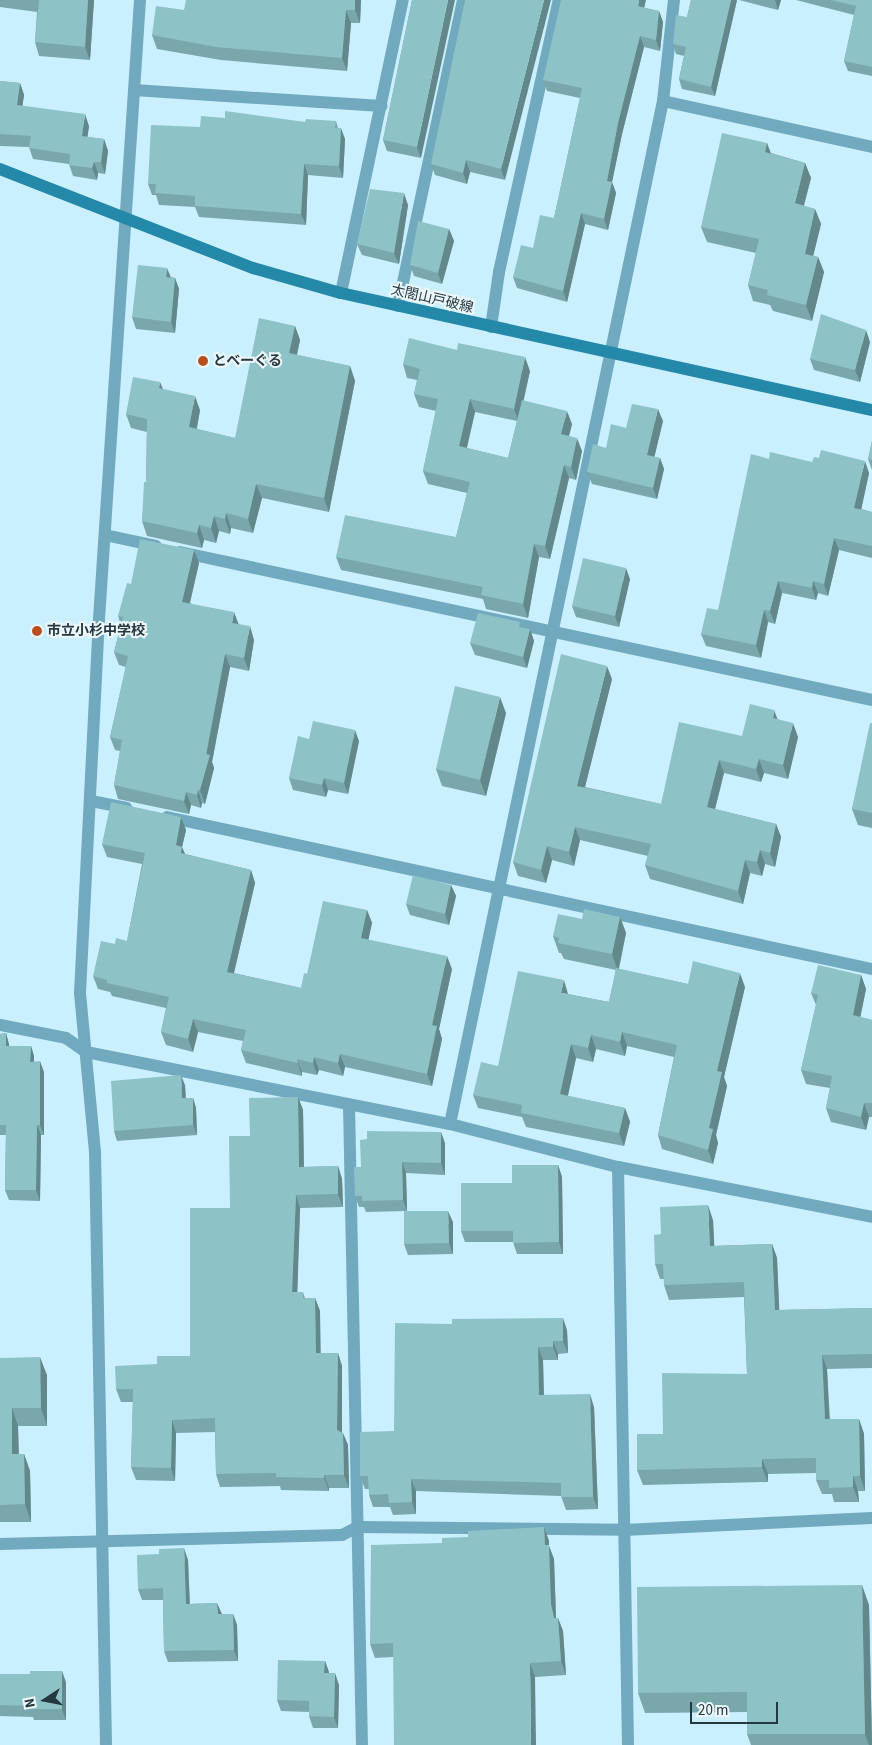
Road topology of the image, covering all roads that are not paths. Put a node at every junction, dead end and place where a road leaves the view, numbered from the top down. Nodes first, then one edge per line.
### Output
1 (140, 0) edge
2 (403, 0) edge
3 (463, 0) edge
4 (559, 0) edge
5 (674, 0) edge
6 (134, 90) junction
7 (663, 101) junction
8 (381, 106) junction
9 (872, 146) edge
10 (0, 169) edge
11 (126, 218) junction
12 (341, 294) junction
13 (398, 306) junction
14 (491, 327) junction
15 (612, 354) junction
16 (872, 410) edge
17 (105, 535) junction
18 (554, 631) junction
19 (872, 700) edge
20 (92, 801) junction
21 (500, 888) junction
22 (872, 969) edge
23 (0, 1025) edge
24 (86, 1052) junction
25 (349, 1105) junction
26 (450, 1124) junction
27 (618, 1167) junction
28 (872, 1217) edge
29 (872, 1518) edge
30 (358, 1527) junction
31 (624, 1530) junction
32 (103, 1542) junction
33 (0, 1544) edge
34 (106, 1745) edge
35 (362, 1745) edge
36 (628, 1745) edge

1 - 6 street
2 - 8 street
3 - 13 street
4 - 14 street
5 - 7 street
6 - 8 street
6 - 11 street
7 - 9 street
7 - 15 street
8 - 12 street
10 - 11 main road, 太閤山戸破線
11 - 12 main road, 太閤山戸破線
11 - 17 street
12 - 13 main road, 太閤山戸破線
13 - 14 main road, 太閤山戸破線
14 - 15 main road, 太閤山戸破線
15 - 16 main road, 太閤山戸破線
15 - 18 street
17 - 18 street
17 - 20 street
18 - 19 street
18 - 21 street
20 - 21 street
20 - 24 street
21 - 22 street
21 - 26 street
23 - 24 street
24 - 25 street
24 - 32 street
25 - 26 street
25 - 30 street
26 - 27 street
27 - 28 street
27 - 31 street
29 - 31 street
30 - 31 street
30 - 32 street
30 - 35 street
31 - 36 street
32 - 33 street
32 - 34 street

